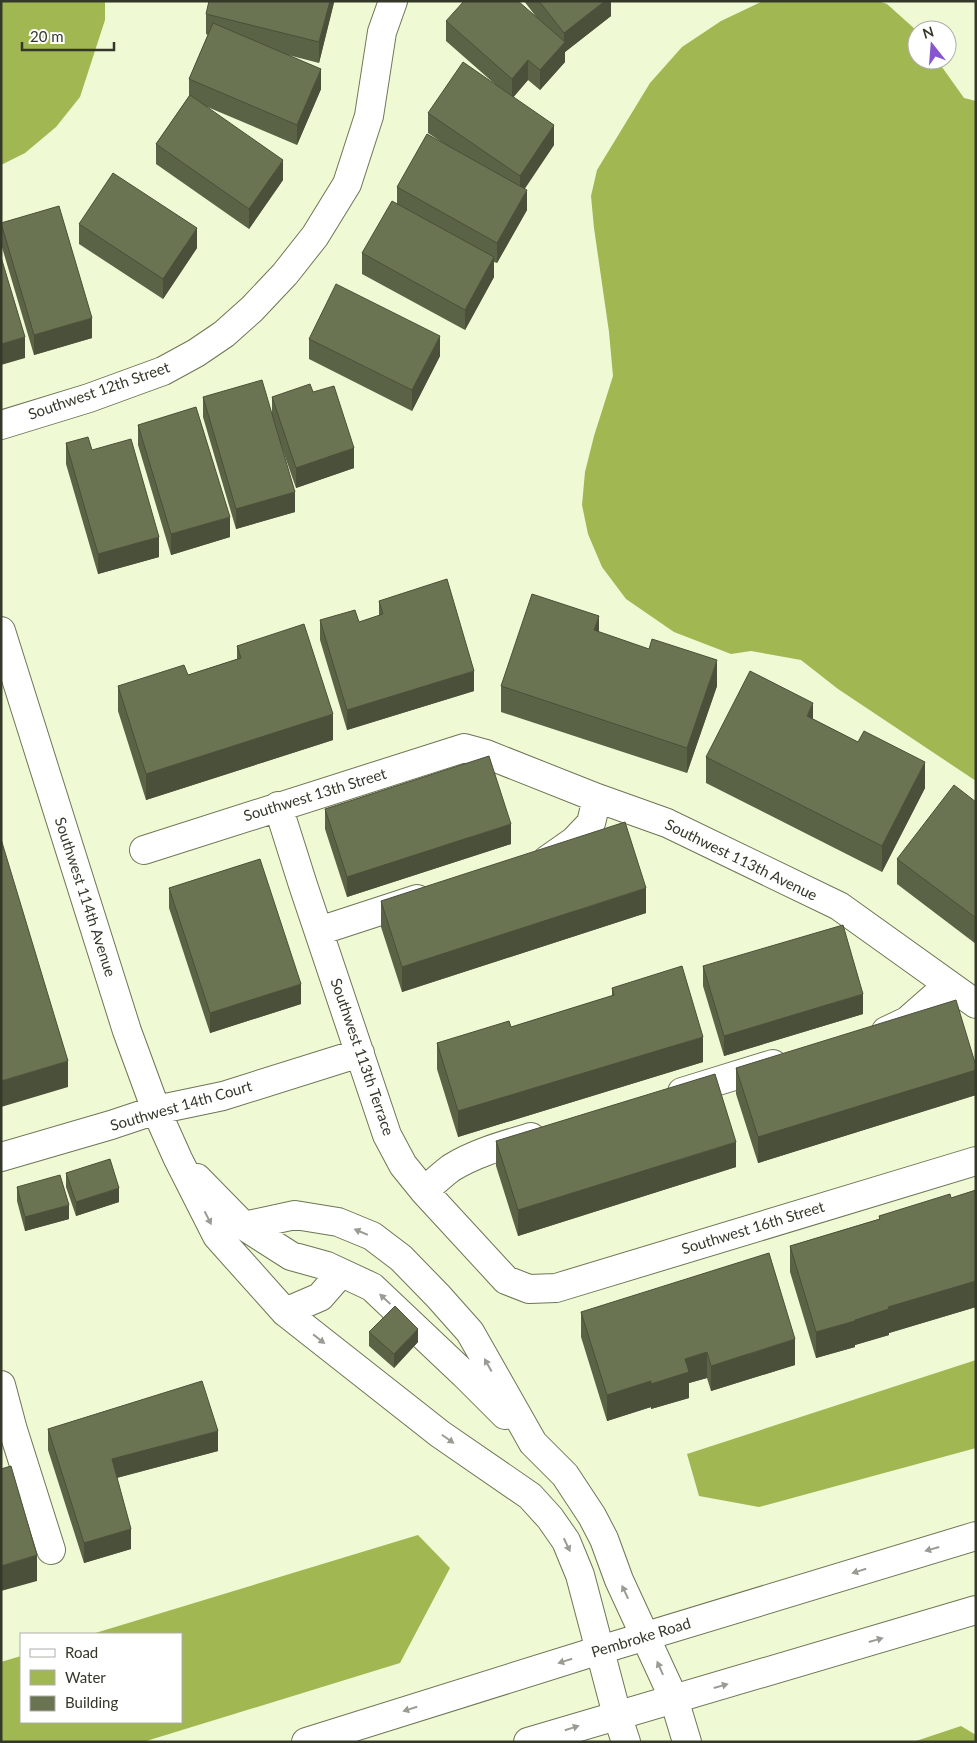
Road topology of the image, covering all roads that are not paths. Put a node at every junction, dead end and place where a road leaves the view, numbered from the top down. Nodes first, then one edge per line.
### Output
1 (393, 1) edge
2 (1, 425) edge
3 (1, 631) edge
4 (486, 754) joint
5 (596, 798) junction
6 (278, 806) junction
7 (144, 850) dead end
8 (522, 867) edge
9 (440, 892) edge
10 (319, 931) junction
11 (948, 984) junction
12 (976, 1004) edge
13 (859, 1039) edge
14 (360, 1053) junction
15 (793, 1058) edge
16 (661, 1098) edge
17 (156, 1110) junction
18 (557, 1129) edge
19 (1, 1157) edge
20 (178, 1159) junction
21 (976, 1161) edge
22 (424, 1190) junction
23 (244, 1226) junction
24 (341, 1273) junction
25 (529, 1289) joint
26 (285, 1312) junction
27 (1, 1385) edge
28 (7, 1432) edge
29 (533, 1443) junction
30 (976, 1536) edge
31 (51, 1550) dead end
32 (976, 1610) edge
33 (645, 1636) junction
34 (600, 1650) junction
35 (674, 1699) junction
36 (617, 1714) junction
37 (306, 1742) edge
38 (528, 1742) edge
39 (626, 1742) edge
40 (687, 1742) edge

1 - 2 street, Southwest 12th Street
3 - 17 street, Southwest 114th Avenue
4 - 5 street, Southwest 113th Avenue
4 - 6 street, Southwest 13th Street
5 - 8 street
5 - 11 street, Southwest 113th Avenue
6 - 7 street, Southwest 13th Street
6 - 10 street, Southwest 113th Terrace
9 - 10 street
10 - 14 street, Southwest 113th Terrace
11 - 12 street, Southwest 113th Avenue
11 - 13 street
14 - 17 street, Southwest 14th Court
14 - 22 street, Southwest 113th Terrace
15 - 16 street
17 - 19 street, Southwest 14th Court
17 - 20 street, Southwest 114th Avenue
18 - 22 street
20 - 23 street
20 -> 26 street, Southwest 114th Avenue
21 - 25 street, Southwest 16th Street
22 - 25 street, Southwest 113th Terrace
23 - 24 street
29 -> 23 street
24 - 26 street
29 -> 24 street
26 -> 34 street, Southwest 114th Avenue
27 - 28 street
28 - 31 street
33 -> 29 street
30 -> 33 street, Pembroke Road
35 -> 32 street
33 - 34 street, Pembroke Road
35 -> 33 street
34 - 36 street, Southwest 114th Avenue
34 -> 37 street, Pembroke Road
35 - 36 street
35 - 40 street
38 -> 36 street
36 - 39 street, Southwest 114th Avenue

